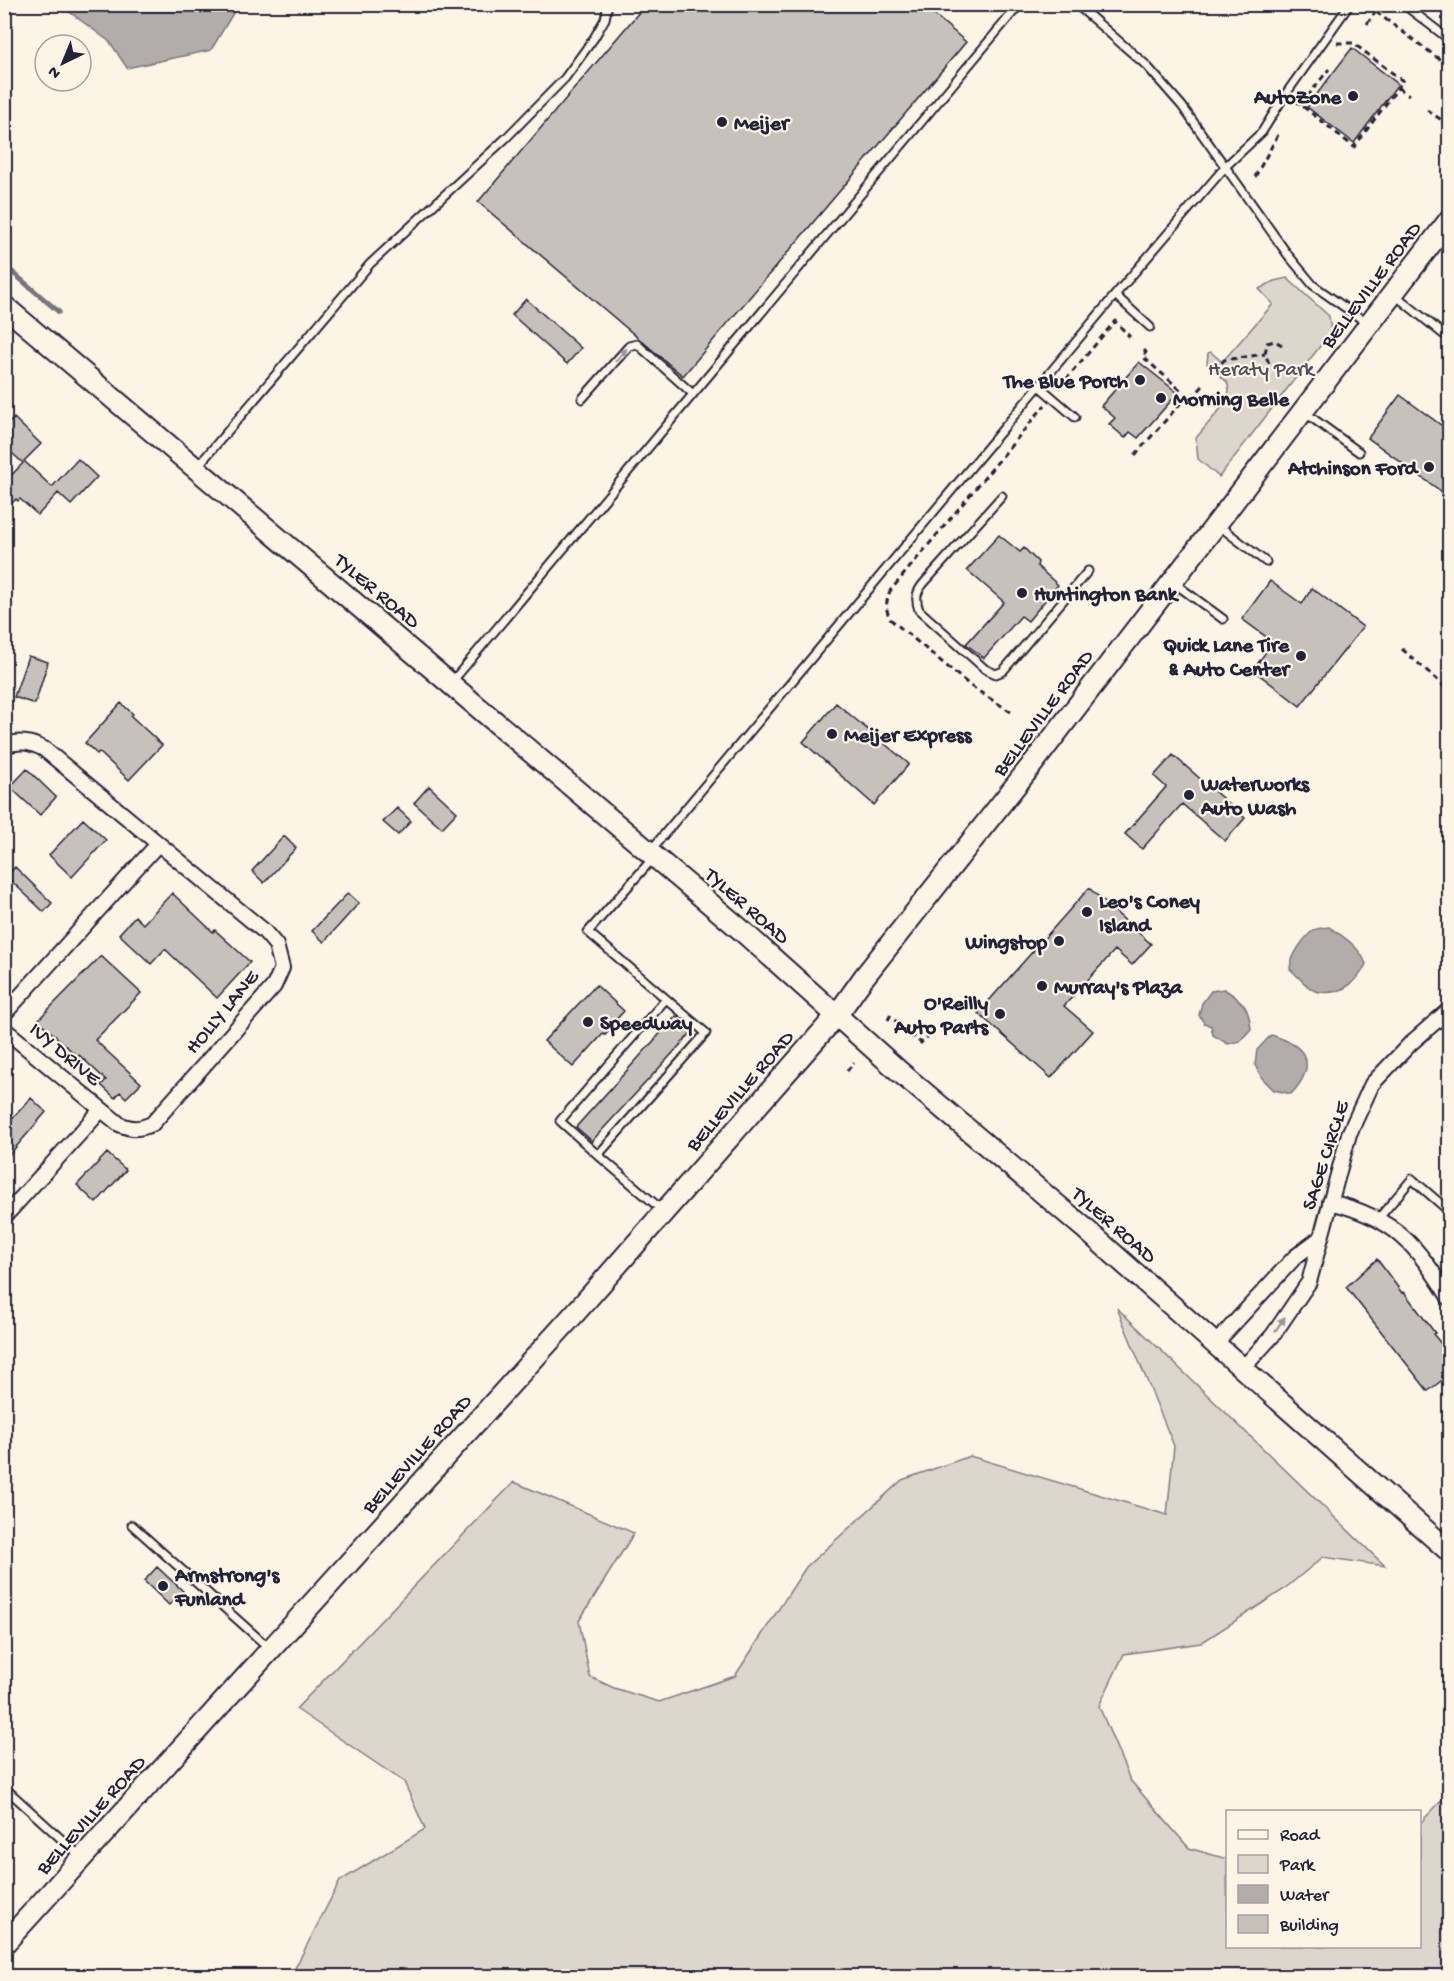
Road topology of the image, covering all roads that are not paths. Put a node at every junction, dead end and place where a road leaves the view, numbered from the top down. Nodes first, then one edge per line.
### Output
1 (609, 4) edge
2 (1020, 4) edge
3 (1076, 4) edge
4 (1350, 4) edge
5 (1403, 4) edge
6 (1449, 40) edge
7 (1226, 166) junction
8 (1449, 219) edge
9 (1393, 292) junction
10 (1114, 295) junction
11 (4, 306) edge
12 (1369, 324) junction
13 (1150, 327) dead end
14 (1443, 334) dead end
15 (1039, 386) junction
16 (693, 394) junction
17 (582, 399) dead end
18 (1302, 410) junction
19 (1075, 417) dead end
20 (1359, 452) dead end
21 (196, 468) junction
22 (1002, 496) dead end
23 (1217, 524) junction
24 (1266, 562) dead end
25 (1088, 571) dead end
26 (1172, 582) junction
27 (1223, 619) dead end
28 (452, 683) junction
29 (4, 746) edge
30 (158, 844) junction
31 (652, 854) junction
32 (666, 999) junction
33 (1449, 1009) edge
34 (4, 1014) edge
35 (837, 1015) junction
36 (4, 1029) edge
37 (101, 1110) junction
38 (598, 1155) junction
39 (1330, 1202) junction
40 (664, 1212) junction
41 (1449, 1212) edge
42 (4, 1217) edge
43 (1378, 1219) junction
44 (1319, 1239) junction
45 (1449, 1299) edge
46 (1215, 1344) junction
47 (1243, 1368) junction
48 (132, 1525) dead end
49 (1449, 1552) edge
50 (271, 1649) junction
51 (4, 1787) edge
52 (82, 1858) junction
53 (4, 1944) edge

1 - 21 lane
2 - 16 lane
3 - 7 lane
4 - 7 lane
5 - 6 lane
7 - 10 lane
7 - 12 lane
8 - 9 main road, BELLEVILLE ROAD
9 - 12 main road, BELLEVILLE ROAD
9 - 14 lane
10 - 13 lane
10 - 15 lane
11 - 21 main road, TYLER ROAD
12 - 18 main road, BELLEVILLE ROAD
15 - 19 lane
15 - 31 lane
17 -> 16 lane
16 - 28 lane
18 - 20 lane
18 - 23 main road, BELLEVILLE ROAD
21 - 28 main road, TYLER ROAD
22 - 25 lane
23 - 24 lane
23 - 26 main road, BELLEVILLE ROAD
26 - 27 lane
26 - 35 main road, BELLEVILLE ROAD
28 - 31 main road, TYLER ROAD
29 - 30 street, HOLLY LANE
30 - 34 street
30 - 37 street, HOLLY LANE
31 - 32 lane
31 - 35 main road, TYLER ROAD
32 - 38 lane
32 - 38 lane
33 - 39 street, SAGE CIRCLE
35 - 40 main road, BELLEVILLE ROAD
35 - 46 main road, TYLER ROAD
36 - 37 street, IVY DRIVE
37 - 42 street
38 - 40 lane
39 - 43 street
39 - 44 street, SAGE CIRCLE
40 - 50 main road, BELLEVILLE ROAD
41 - 43 lane
43 - 45 street
44 - 46 street, SAGE CIRCLE
47 -> 44 street, SAGE CIRCLE
46 - 47 main road, TYLER ROAD
47 - 49 main road, TYLER ROAD
48 - 50 lane
50 - 52 main road, BELLEVILLE ROAD
51 - 52 lane
52 - 53 main road, BELLEVILLE ROAD

